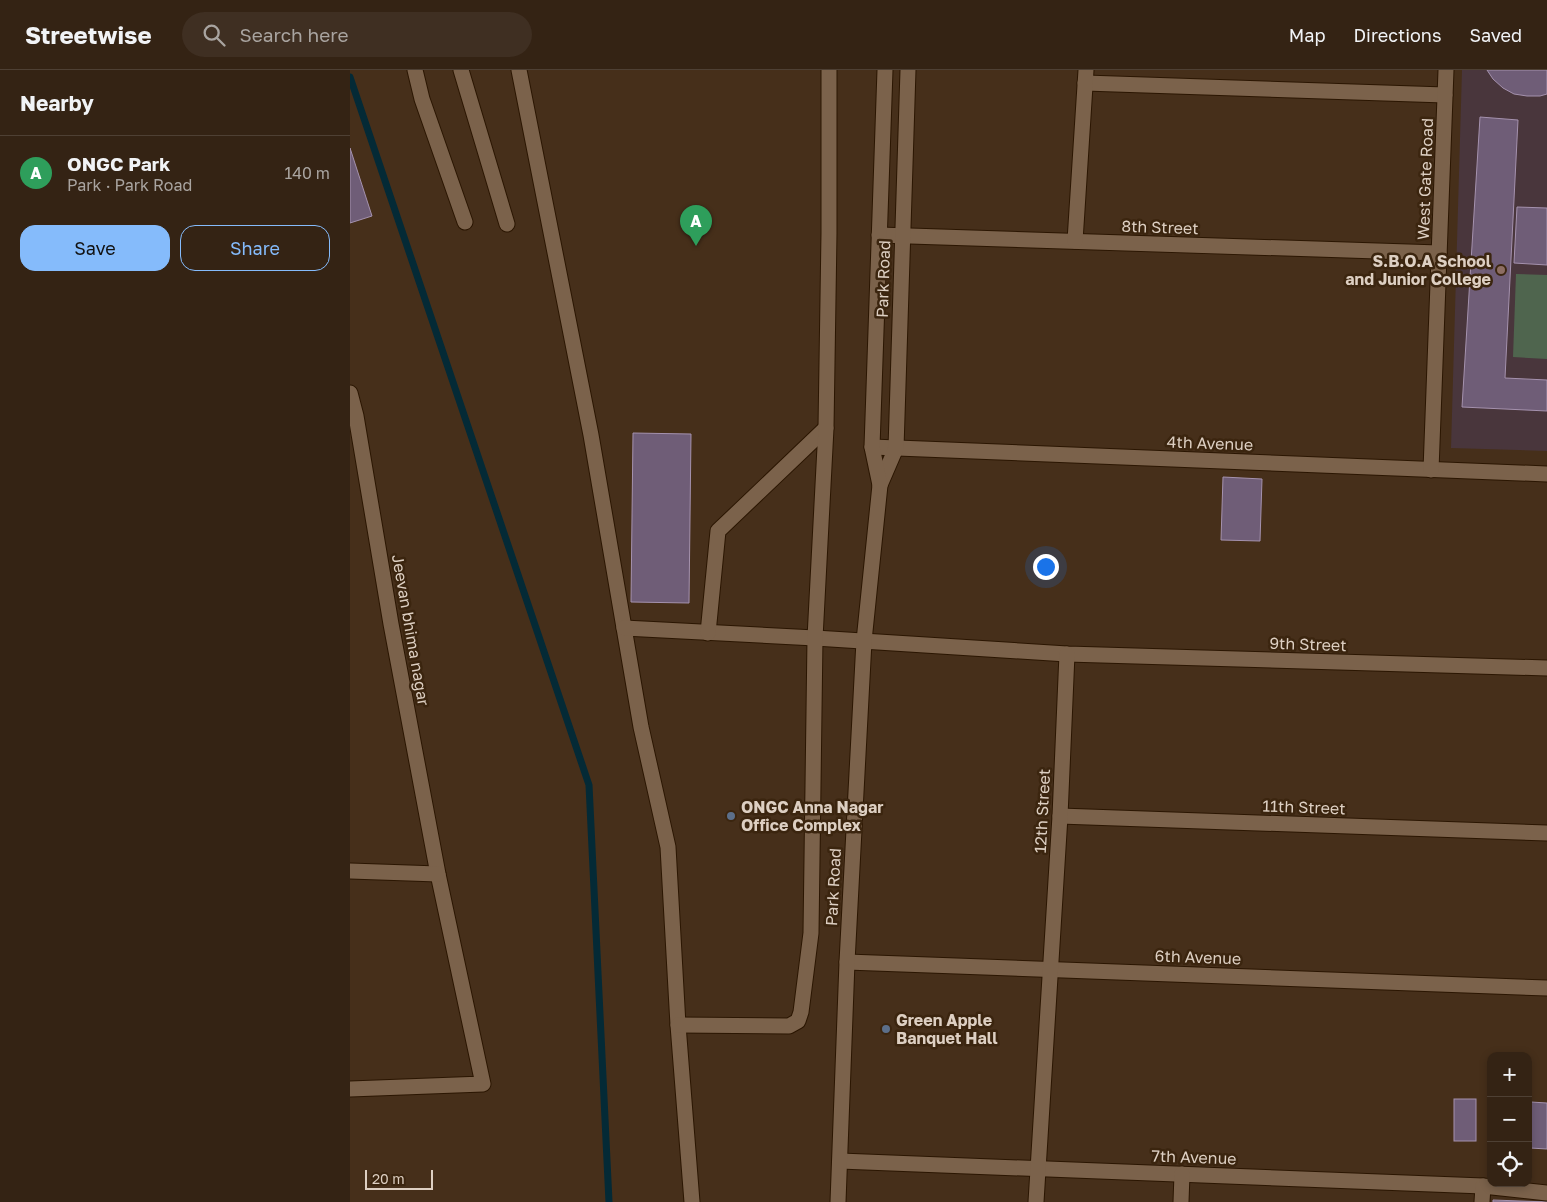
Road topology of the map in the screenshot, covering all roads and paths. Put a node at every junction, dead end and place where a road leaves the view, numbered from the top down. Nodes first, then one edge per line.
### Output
1 (415, 70) edge
2 (461, 70) edge
3 (519, 70) edge
4 (829, 70) edge
5 (884, 70) edge
6 (908, 70) edge
7 (1446, 70) edge
8 (1085, 76) edge
9 (1445, 95) junction
10 (465, 222) dead end
11 (507, 224) dead end
12 (879, 235) junction
13 (902, 236) junction
14 (1075, 241) junction
15 (1439, 254) junction
16 (350, 393) edge
17 (353, 416) edge
18 (826, 428) junction
19 (872, 447) junction
20 (896, 448) junction
21 (1431, 470) junction
22 (1547, 474) edge
23 (880, 485) junction
24 (624, 628) junction
25 (708, 632) junction
26 (815, 638) junction
27 (864, 641) junction
28 (1067, 654) junction
29 (1547, 668) edge
30 (1060, 816) junction
31 (1547, 833) edge
32 (350, 871) edge
33 (438, 874) junction
34 (847, 962) junction
35 (1051, 970) junction
36 (1547, 988) edge
37 (678, 1024) junction
38 (350, 1089) edge
39 (840, 1162) junction
40 (1038, 1169) junction
41 (1182, 1174) junction
42 (1483, 1186) junction
43 (1547, 1193) edge
44 (692, 1202) edge
45 (838, 1202) edge
46 (1036, 1202) edge
47 (1181, 1202) edge
48 (1482, 1202) edge

1 - 10 street
2 - 11 street
3 - 24 street
4 - 18 street
5 - 12 street, Park Road
6 - 13 street, Park Road
7 - 9 street, West Gate Road
8 - 9 street
8 - 14 street
9 - 15 street, West Gate Road
12 - 13 street, 8th Street
12 - 19 street, Park Road
13 - 14 street, 8th Street
13 - 20 street, Park Road
14 - 15 street, 8th Street
15 - 21 street, West Gate Road
16 - 17 street, Jeevan bhima nagar
17 - 33 street, Jeevan bhima nagar
18 - 25 street
18 - 26 street
19 - 20 street, 4th Avenue
19 - 23 street, Park Road
20 - 21 street, 4th Avenue
20 - 23 street, Park Road
21 - 22 street, 4th Avenue
23 - 27 street, Park Road
24 - 25 street, 9th Street
24 - 37 street
25 - 26 street, 9th Street
26 - 27 street, 9th Street
26 - 37 street
27 - 28 street, 9th Street
27 - 34 street, Park Road
28 - 29 street, 9th Street
28 - 30 street, 12th Street
30 - 31 street, 11th Street
30 - 35 street, 12th Street
32 - 33 street
33 - 38 street, Jeevan bhima nagar
34 - 35 street, 6th Avenue
34 - 39 street, Park Road
35 - 36 street, 6th Avenue
35 - 40 street, 12th Street
37 - 44 street
39 - 40 street, 7th Avenue
39 - 45 street, Park Road
40 - 41 street, 7th Avenue
40 - 46 street, 12th Street
41 - 42 street, 7th Avenue
41 - 47 street
42 - 43 street, 7th Avenue
42 - 48 street

